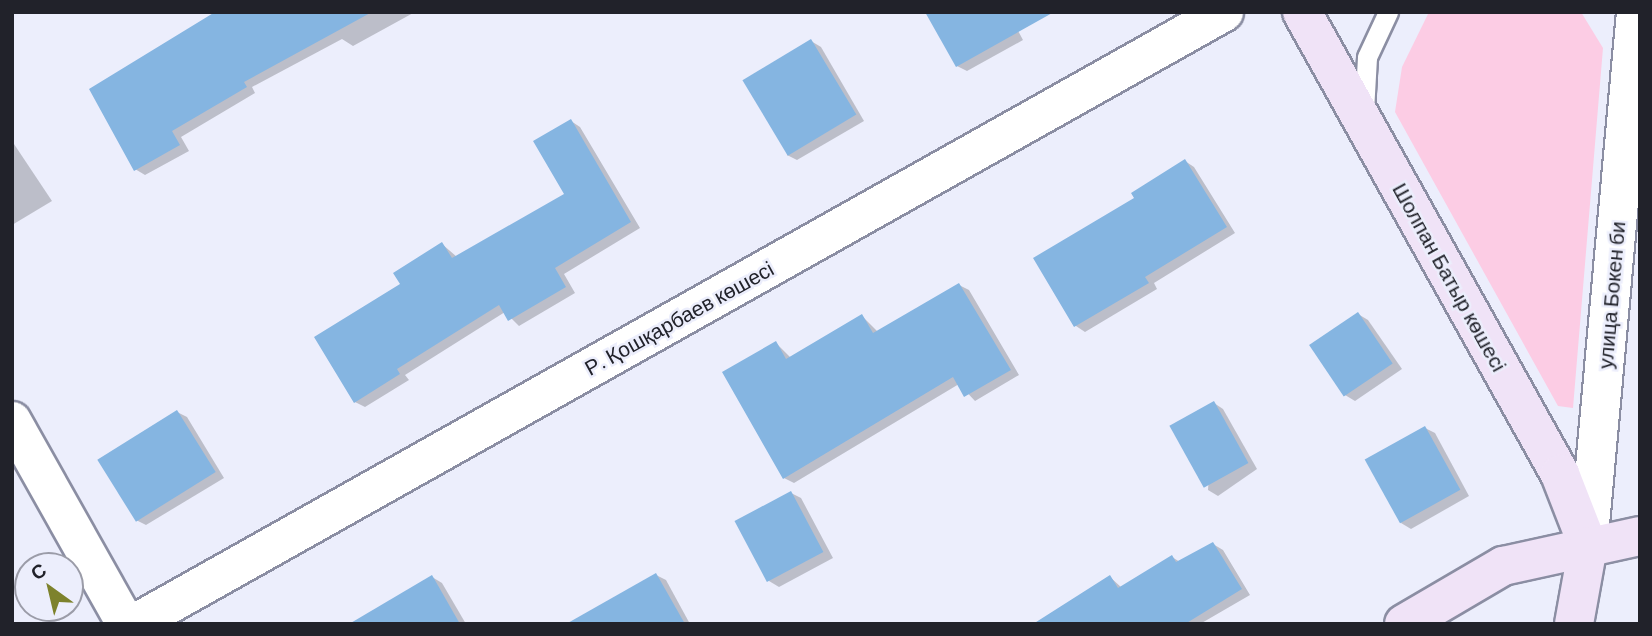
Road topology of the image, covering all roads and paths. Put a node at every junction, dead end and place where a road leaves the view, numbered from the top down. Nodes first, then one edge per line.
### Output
1 (1224, 12) edge
2 (1302, 12) edge
3 (1388, 12) edge
4 (1628, 23) edge
5 (1364, 123) junction
6 (12, 421) edge
7 (1640, 536) edge
8 (1588, 546) junction
9 (126, 624) edge
10 (134, 624) edge
11 (1404, 624) edge
12 (1574, 624) edge

1 - 10 street, Р. Қошқарбаев көшесі
2 - 5 street, Шолпан Батыр көшесі
3 - 5 lane
4 - 8 street, улица Бокен би
5 - 8 street, Шолпан Батыр көшесі
6 - 9 street
7 - 8 street
8 - 11 street
8 - 12 street

